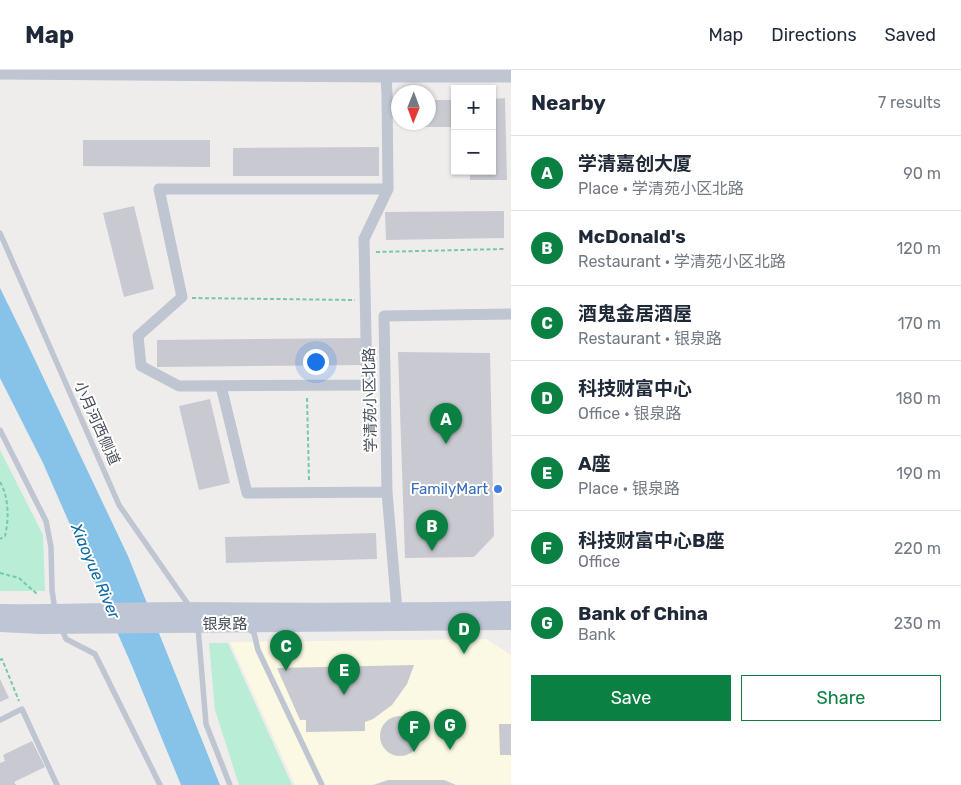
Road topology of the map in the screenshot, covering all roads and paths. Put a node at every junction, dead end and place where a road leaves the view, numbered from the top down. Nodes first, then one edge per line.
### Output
1 (115, 71) edge
2 (0, 72) edge
3 (386, 75) junction
4 (511, 75) edge
5 (388, 188) junction
6 (0, 233) edge
7 (504, 249) dead end
8 (364, 252) junction
9 (182, 298) junction
10 (365, 300) junction
11 (511, 314) edge
12 (307, 385) junction
13 (221, 386) junction
14 (0, 430) edge
15 (0, 482) edge
16 (387, 492) junction
17 (309, 493) junction
18 (0, 539) edge
19 (0, 574) edge
20 (37, 594) dead end
21 (511, 609) edge
22 (397, 611) junction
23 (0, 612) edge
24 (189, 617) junction
25 (65, 619) junction
26 (511, 622) edge
27 (0, 624) edge
28 (244, 624) junction
29 (0, 660) edge
30 (22, 709) junction
31 (0, 720) edge
32 (56, 785) edge
33 (160, 785) edge
34 (230, 785) edge
35 (322, 785) edge

1 - 2 street
1 - 3 street
3 - 4 street
3 - 5 street
5 - 8 street
5 - 9 street
6 - 24 lane, 小月河西侧道
7 - 8 path
8 - 10 street
9 - 10 path
9 - 13 street
10 - 12 street
11 - 16 street, 学清苑小区北路
12 - 13 street
12 - 17 path
13 - 17 street
14 - 25 lane
15 - 18 path
16 - 17 street
16 - 22 street, 学清苑小区北路
19 - 20 path
21 - 22 main road, 银泉路
22 - 24 main road, 银泉路
23 - 25 main road, 银泉路
24 - 25 main road, 银泉路
24 - 28 main road, 银泉路
24 - 34 lane
25 - 27 main road, 银泉路
25 - 33 lane
26 - 28 main road, 银泉路
28 - 35 lane
29 - 30 path
30 - 31 lane
30 - 32 lane

